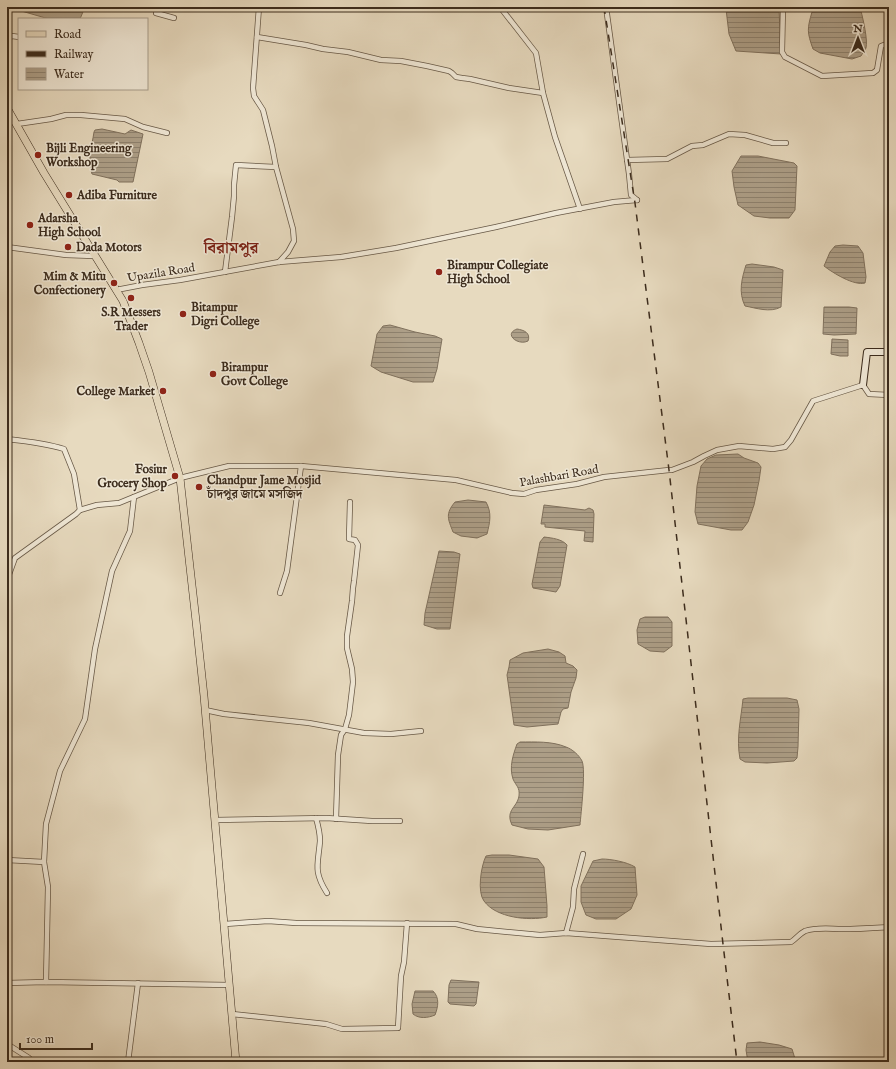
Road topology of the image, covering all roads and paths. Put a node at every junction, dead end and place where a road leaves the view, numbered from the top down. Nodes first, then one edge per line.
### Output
1 (157, 7) edge
2 (259, 7) edge
3 (500, 7) edge
4 (606, 7) edge
5 (783, 7) edge
6 (174, 18) dead end
7 (18, 37) edge
8 (257, 37) junction
9 (7, 39) edge
10 (889, 43) edge
11 (543, 93) junction
12 (7, 108) edge
13 (16, 124) junction
14 (167, 133) dead end
15 (786, 143) dead end
16 (627, 160) junction
17 (276, 167) junction
18 (580, 209) junction
19 (7, 247) edge
20 (94, 256) junction
21 (280, 262) junction
22 (226, 272) junction
23 (116, 290) junction
24 (889, 352) edge
25 (863, 385) junction
26 (889, 395) edge
27 (7, 439) edge
28 (301, 466) junction
29 (180, 478) junction
30 (134, 497) junction
31 (350, 502) dead end
32 (80, 510) junction
33 (7, 580) edge
34 (280, 593) dead end
35 (205, 710) junction
36 (345, 729) junction
37 (421, 731) dead end
38 (316, 818) junction
39 (336, 819) junction
40 (215, 820) junction
41 (400, 821) dead end
42 (583, 854) dead end
43 (7, 860) edge
44 (44, 862) junction
45 (327, 893) dead end
46 (407, 923) junction
47 (225, 924) junction
48 (889, 927) edge
49 (566, 933) junction
50 (46, 982) junction
51 (7, 983) edge
52 (138, 983) junction
53 (230, 985) junction
54 (232, 1014) junction
55 (7, 1044) edge
56 (33, 1062) edge
57 (128, 1062) edge
58 (236, 1062) edge

1 - 6 street
2 - 8 street
3 - 11 street
4 - 16 street
5 - 10 street
7 - 9 street
8 - 11 street
8 - 17 street
11 - 18 street
12 - 13 main road
13 - 14 street
13 - 20 main road
15 - 16 street
16 - 18 street, Upazila Road
17 - 21 street
17 - 22 street
18 - 21 street, Upazila Road
19 - 20 street
20 - 23 main road
21 - 22 street, Upazila Road
22 - 23 street, Upazila Road
23 - 29 main road
24 - 25 street
25 - 26 street
25 - 28 street, Palashbari Road
27 - 32 street
28 - 29 street, Palashbari Road
28 - 34 street
29 - 30 street, Palashbari Road
29 - 35 main road
30 - 32 street, Palashbari Road
30 - 44 street
31 - 36 street
32 - 33 street
35 - 36 street
35 - 40 main road
36 - 37 street
36 - 39 street
38 - 39 street
38 - 40 street
38 - 45 street
39 - 41 street
40 - 47 main road
42 - 49 street
43 - 44 street
44 - 50 street
46 - 47 street
46 - 49 street
46 - 54 street
47 - 53 main road
48 - 49 street
50 - 51 street
50 - 52 street
52 - 53 street
52 - 57 street
53 - 54 main road
54 - 58 main road
55 - 56 street

